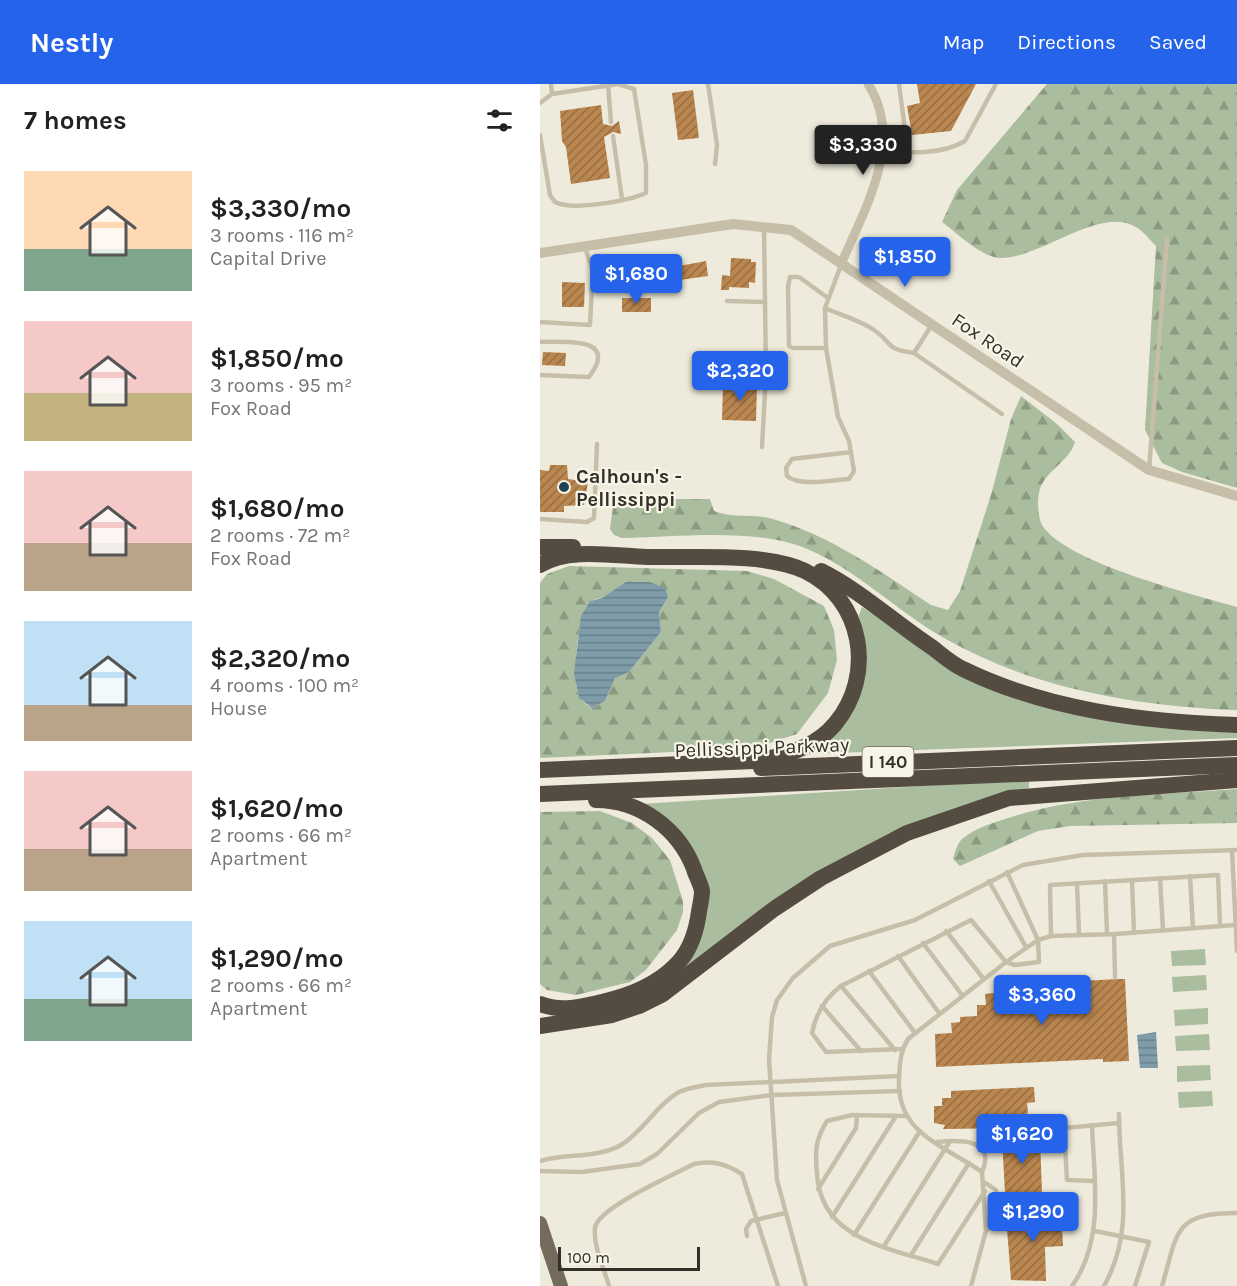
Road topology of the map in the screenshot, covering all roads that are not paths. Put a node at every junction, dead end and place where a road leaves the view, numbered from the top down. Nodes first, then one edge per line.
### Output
1 (550, 84) edge
2 (708, 84) edge
3 (868, 84) edge
4 (899, 84) edge
5 (996, 84) edge
6 (608, 85) edge
7 (552, 94) junction
8 (540, 103) edge
9 (611, 123) dead end
10 (540, 135) edge
11 (613, 136) dead end
12 (884, 151) junction
13 (904, 152) junction
14 (715, 164) dead end
15 (622, 199) junction
16 (764, 227) junction
17 (1167, 239) dead end
18 (584, 247) junction
19 (540, 253) edge
20 (842, 262) junction
21 (828, 298) junction
22 (727, 301) dead end
23 (765, 302) junction
24 (825, 309) junction
25 (540, 322) edge
26 (933, 324) junction
27 (540, 342) edge
28 (826, 348) junction
29 (914, 353) junction
30 (540, 375) edge
31 (1002, 414) dead end
32 (597, 444) dead end
33 (762, 447) dead end
34 (851, 452) junction
35 (1149, 470) junction
36 (1237, 496) edge
37 (540, 519) edge
38 (540, 547) edge
39 (540, 565) edge
40 (1237, 725) edge
41 (1237, 748) edge
42 (1237, 765) edge
43 (540, 770) edge
44 (540, 777) edge
45 (1237, 780) edge
46 (540, 794) edge
47 (1234, 850) edge
48 (1007, 873) junction
49 (1190, 876) junction
50 (1160, 878) junction
51 (1235, 879) edge
52 (1132, 880) junction
53 (989, 881) junction
54 (1105, 881) junction
55 (1077, 883) junction
56 (1236, 906) edge
57 (1235, 925) junction
58 (1220, 926) junction
59 (1193, 928) junction
60 (1163, 930) junction
61 (946, 931) junction
62 (1134, 933) junction
63 (1107, 934) junction
64 (1114, 934) junction
65 (1079, 935) junction
66 (1051, 936) junction
67 (1038, 940) junction
68 (923, 944) junction
69 (1026, 947) junction
70 (1237, 951) edge
71 (898, 956) junction
72 (1005, 962) junction
73 (869, 971) junction
74 (1115, 977) dead end
75 (983, 978) junction
76 (842, 986) junction
77 (962, 995) junction
78 (540, 1004) edge
79 (822, 1006) junction
80 (939, 1013) junction
81 (540, 1026) edge
82 (915, 1033) junction
83 (901, 1049) junction
84 (895, 1050) junction
85 (861, 1051) junction
86 (899, 1076) junction
87 (771, 1080) junction
88 (900, 1091) junction
89 (772, 1095) junction
90 (1119, 1114) dead end
91 (857, 1115) junction
92 (896, 1116) junction
93 (905, 1116) junction
94 (1026, 1117) dead end
95 (1119, 1124) junction
96 (1092, 1125) junction
97 (920, 1131) junction
98 (950, 1141) junction
99 (935, 1142) junction
100 (978, 1146) junction
101 (945, 1148) junction
102 (540, 1161) edge
103 (969, 1163) junction
104 (540, 1171) edge
105 (982, 1172) junction
106 (1094, 1181) junction
107 (984, 1182) junction
108 (818, 1189) junction
109 (985, 1191) junction
110 (785, 1213) junction
111 (1237, 1213) edge
112 (832, 1217) junction
113 (758, 1218) junction
114 (541, 1227) edge
115 (986, 1231) junction
116 (1095, 1231) junction
117 (854, 1235) junction
118 (747, 1236) dead end
119 (1123, 1238) junction
120 (884, 1246) junction
121 (911, 1255) junction
122 (561, 1286) edge
123 (609, 1286) edge
124 (778, 1286) edge
125 (806, 1286) edge
126 (971, 1286) edge
127 (1072, 1286) edge
128 (1104, 1286) edge
129 (1135, 1286) edge
130 (1162, 1286) edge

1 - 7 lane
2 - 14 lane
3 - 12 street
4 - 13 lane
5 - 13 lane
6 - 7 lane
6 - 9 lane
6 - 15 lane
7 - 8 lane
10 - 15 lane
11 - 15 lane
12 - 13 lane
12 - 20 street
16 - 18 street, Fox Road
16 - 20 street, Fox Road
16 - 23 lane
17 - 35 lane
18 - 19 street, Fox Road
18 - 25 lane
20 - 21 lane
20 - 26 street, Fox Road
21 - 24 lane
21 - 28 lane
22 - 23 lane
23 - 33 lane
24 - 28 lane
24 - 29 lane
26 - 29 lane
26 - 35 street, Fox Road
27 - 30 lane
28 - 34 lane
29 - 31 lane
32 - 37 lane
34 - 34 lane
35 - 36 street, Fox Road
38 - 40 highway
39 - 43 highway
41 - 44 highway, Pellissippi Parkway / I 140
42 - 46 highway, Pellissippi Parkway / I 140
45 - 81 highway
46 - 78 highway
47 - 48 lane
47 - 51 lane
48 - 53 lane
48 - 67 lane
49 - 50 lane
49 - 58 lane
49 - 59 lane
50 - 52 lane
50 - 60 lane
51 - 56 lane
52 - 54 lane
52 - 62 lane
53 - 69 lane
53 - 87 lane
54 - 55 lane
54 - 63 lane
55 - 65 lane
55 - 66 lane
56 - 57 lane
57 - 58 lane
57 - 70 lane
58 - 59 lane
59 - 60 lane
60 - 62 lane
61 - 68 lane
61 - 72 lane
61 - 75 lane
62 - 64 lane
63 - 64 lane
63 - 65 lane
64 - 74 lane
65 - 66 lane
66 - 67 lane
67 - 69 lane
67 - 72 lane
68 - 71 lane
68 - 77 lane
69 - 72 lane
71 - 73 lane
71 - 80 lane
72 - 75 lane
73 - 76 lane
73 - 82 lane
75 - 77 lane
76 - 79 lane
76 - 84 lane
77 - 80 lane
79 - 85 lane
79 - 85 lane
80 - 82 lane
82 - 83 lane
83 - 84 lane
83 - 86 lane
84 - 85 lane
86 - 87 lane
86 - 88 lane
87 - 89 lane
87 - 102 lane
88 - 89 lane
88 - 93 lane
89 - 104 lane
89 - 110 lane
90 - 95 lane
91 - 92 lane
91 - 108 lane
91 - 108 lane
92 - 93 lane
92 - 112 lane
93 - 97 lane
94 - 100 lane
95 - 96 lane
95 - 119 lane
96 - 106 lane
96 - 106 lane
97 - 99 lane
97 - 117 lane
98 - 99 lane
98 - 100 lane
98 - 101 lane
99 - 101 lane
100 - 105 lane
101 - 103 lane
101 - 120 lane
103 - 105 lane
103 - 121 lane
105 - 107 lane
106 - 116 lane
107 - 109 lane
107 - 115 lane
108 - 112 lane
109 - 115 lane
109 - 121 lane
110 - 113 lane
110 - 125 lane
111 - 130 lane
112 - 117 lane
113 - 118 lane
113 - 123 lane
113 - 124 lane
114 - 122 main road
115 - 126 lane
116 - 119 lane
116 - 127 lane
117 - 120 lane
119 - 128 lane
119 - 129 lane
120 - 121 lane

